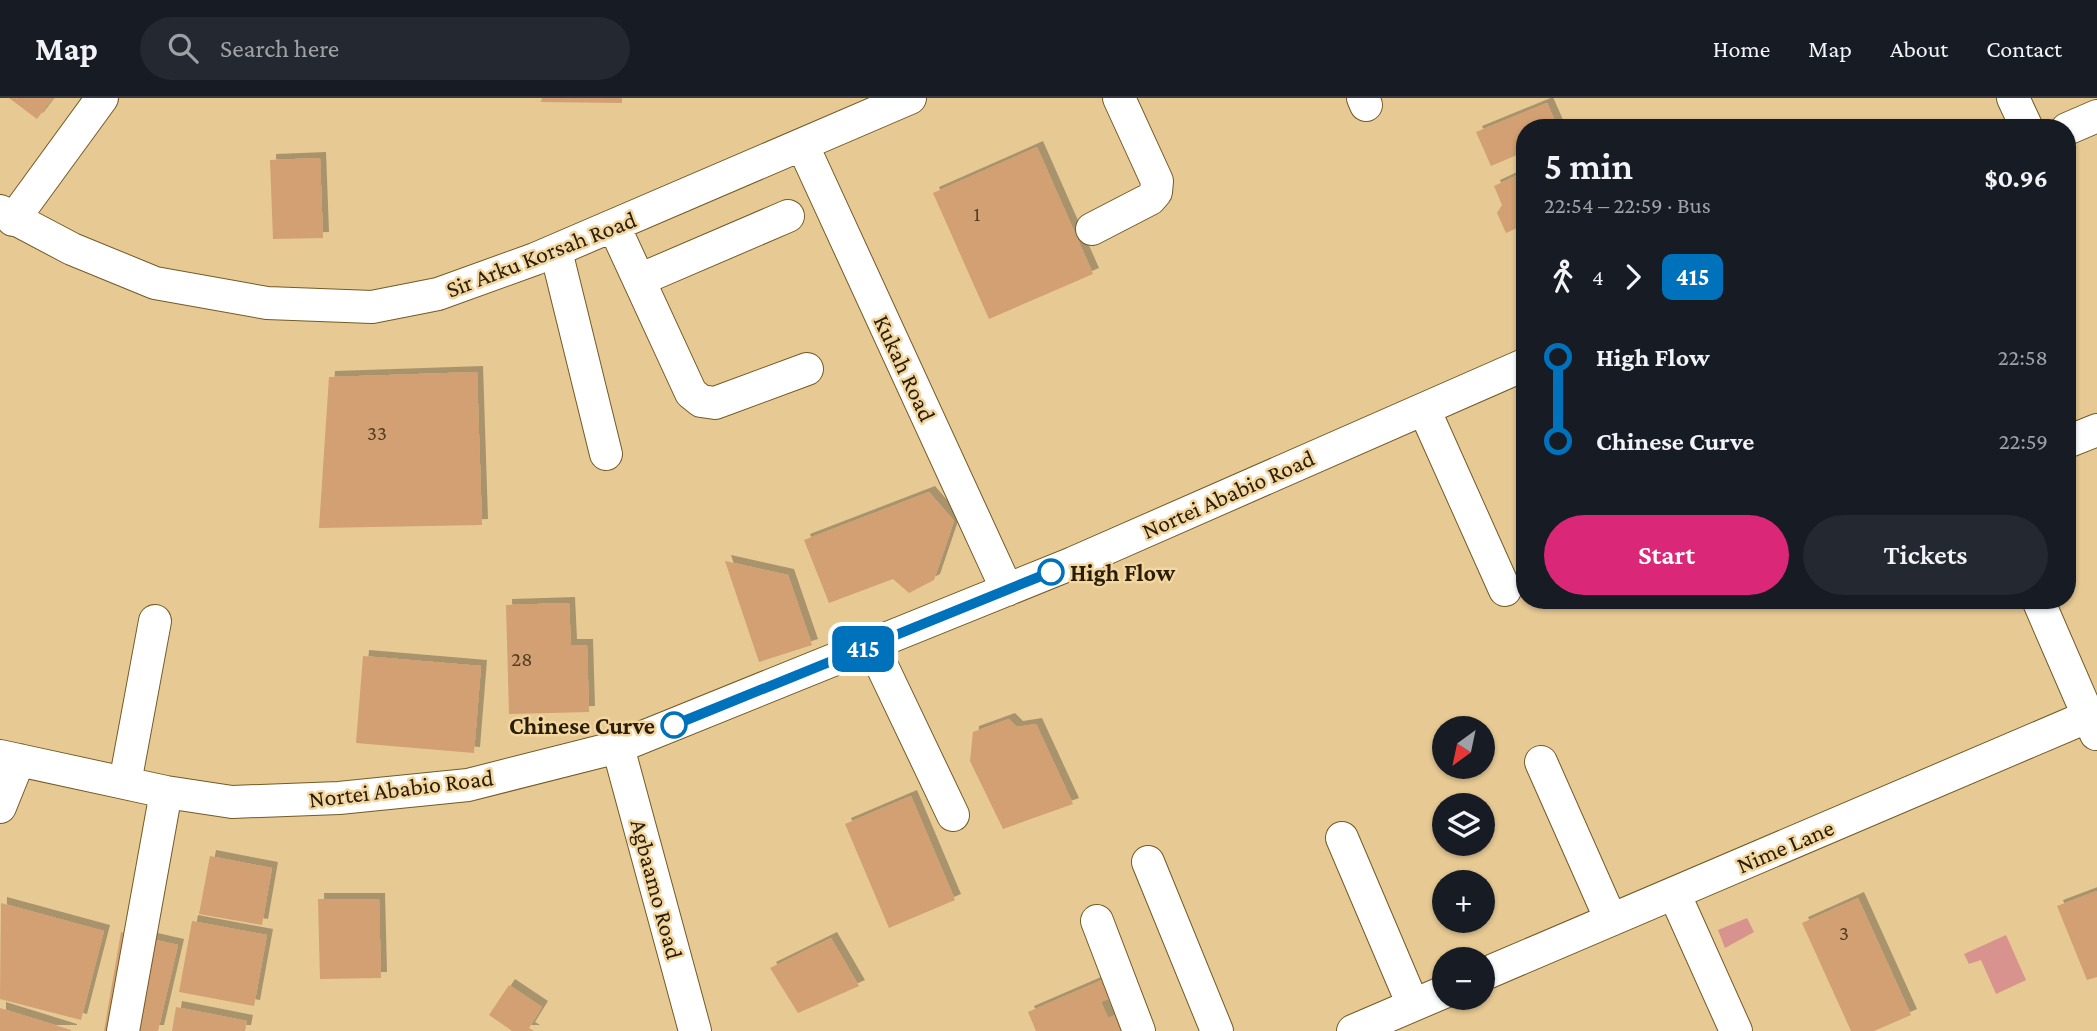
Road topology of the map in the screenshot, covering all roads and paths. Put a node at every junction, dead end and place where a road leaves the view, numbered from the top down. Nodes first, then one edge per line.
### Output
1 (102, 98) edge
2 (910, 98) edge
3 (1119, 98) edge
4 (2013, 98) edge
5 (865, 107) edge
6 (2097, 116) edge
7 (2023, 119) edge
8 (2076, 125) edge
9 (803, 146) junction
10 (7, 216) edge
11 (788, 216) dead end
12 (614, 226) junction
13 (1092, 229) dead end
14 (556, 251) junction
15 (639, 280) junction
16 (807, 369) dead end
17 (1516, 369) edge
18 (1424, 409) junction
19 (2097, 430) edge
20 (2076, 438) edge
21 (606, 454) dead end
22 (1007, 590) junction
23 (1505, 590) dead end
24 (2042, 609) edge
25 (155, 621) dead end
26 (872, 645) junction
27 (2093, 726) edge
28 (618, 747) junction
29 (9, 758) edge
30 (1541, 762) dead end
31 (125, 782) junction
32 (166, 792) junction
33 (0, 807) edge
34 (953, 815) dead end
35 (1342, 838) dead end
36 (1148, 862) dead end
37 (1674, 893) junction
38 (1611, 920) junction
39 (1097, 921) dead end
40 (1495, 969) edge
41 (1432, 997) edge
42 (1413, 1005) junction
43 (124, 1031) edge
44 (695, 1031) edge
45 (1139, 1031) edge
46 (1217, 1031) edge
47 (1353, 1031) edge
48 (1736, 1031) edge

1 - 10 street
2 - 5 street, Sir Arku Korsah Road
3 - 13 street
4 - 7 street
5 - 9 street, Sir Arku Korsah Road
6 - 8 street
9 - 12 street, Sir Arku Korsah Road
9 - 22 street, Kukah Road
10 - 14 street, Sir Arku Korsah Road
11 - 15 street
12 - 14 street, Sir Arku Korsah Road
12 - 15 street
14 - 21 street
15 - 16 street
17 - 18 street, Nortei Ababio Road
18 - 22 street, Nortei Ababio Road
18 - 23 street
19 - 20 street
22 - 26 street, Nortei Ababio Road
24 - 27 street
25 - 31 street
26 - 28 street, Nortei Ababio Road
26 - 34 street
27 - 37 street, Nime Lane
28 - 32 street, Nortei Ababio Road
28 - 44 street, Agbaamo Road
29 - 31 street, Nortei Ababio Road
29 - 33 street
30 - 38 street
31 - 32 street, Nortei Ababio Road
32 - 43 street
35 - 42 street
36 - 46 street
37 - 38 street, Nime Lane
37 - 48 street
38 - 40 street, Nime Lane
39 - 45 street
41 - 42 street
42 - 47 street

